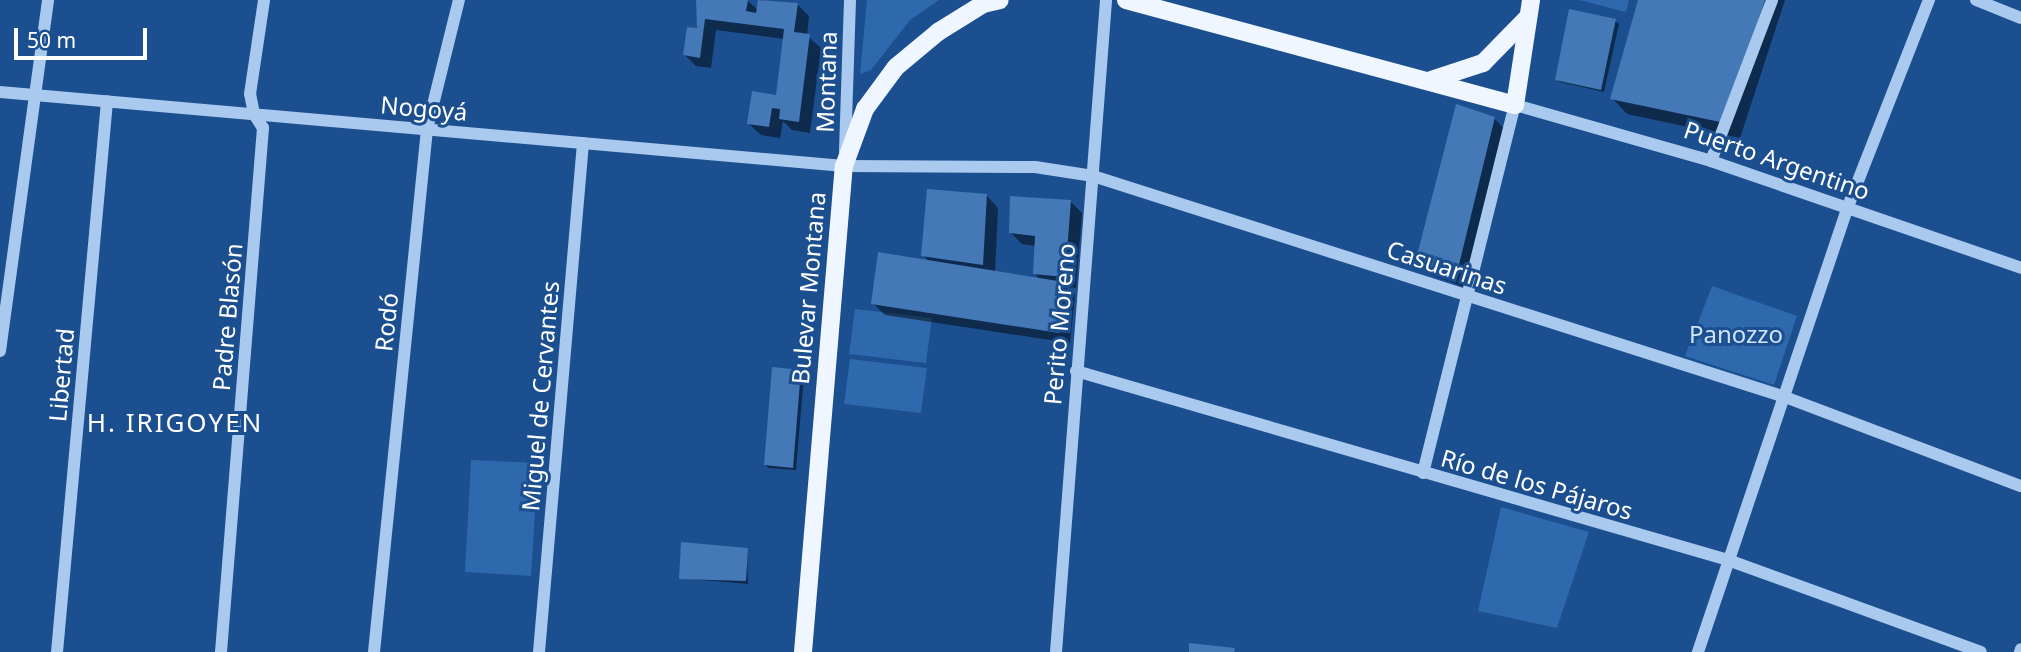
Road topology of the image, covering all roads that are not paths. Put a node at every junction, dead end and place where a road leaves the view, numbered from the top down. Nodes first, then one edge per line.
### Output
1 (48, 0) edge
2 (264, 0) edge
3 (459, 0) edge
4 (850, 0) edge
5 (1106, 0) edge
6 (1126, 0) edge
7 (1773, 0) edge
8 (1929, 0) edge
9 (1976, 0) edge
10 (989, 1) edge
11 (1530, 9) edge
12 (2021, 18) edge
13 (1490, 57) junction
14 (1522, 60) junction
15 (1430, 80) junction
16 (0, 92) edge
17 (35, 95) junction
18 (1485, 95) junction
19 (107, 101) junction
20 (1515, 105) junction
21 (254, 114) junction
22 (427, 129) junction
23 (583, 143) junction
24 (1711, 161) junction
25 (844, 166) junction
26 (1093, 176) junction
27 (1847, 209) junction
28 (2021, 268) edge
29 (1468, 296) junction
30 (3, 300) edge
31 (0, 351) edge
32 (1076, 371) junction
33 (1785, 397) junction
34 (1423, 473) junction
35 (2021, 486) edge
36 (1728, 560) junction
37 (57, 652) edge
38 (221, 652) edge
39 (374, 652) edge
40 (539, 652) edge
41 (803, 652) edge
42 (1056, 652) edge
43 (1698, 652) edge
44 (1981, 652) edge

1 - 17 street
2 - 21 street, Padre Blasón
3 - 22 street, Rodó
4 - 25 street, Montana
5 - 26 street, Perito Moreno
6 - 15 main road
7 - 24 street
8 - 27 street
9 - 12 street
10 - 25 main road, Bulevar Montana
11 - 13 main road
11 - 14 main road
13 - 14 main road
13 - 15 main road
13 - 18 main road
14 - 20 main road
15 - 18 main road
16 - 17 street, Nogoyá
17 - 19 street, Nogoyá
17 - 30 street
18 - 20 main road
19 - 21 street, Nogoyá
19 - 37 street, Libertad
20 - 24 street, Puerto Argentino
20 - 29 street
21 - 22 street, Nogoyá
21 - 38 street, Padre Blasón
22 - 23 street, Nogoyá
22 - 39 street, Rodó
23 - 25 street, Nogoyá
23 - 40 street, Miguel de Cervantes
24 - 27 street, Puerto Argentino
25 - 26 street, Casuarinas
25 - 41 main road, Bulevar Montana
26 - 29 street, Casuarinas
26 - 32 street, Perito Moreno
27 - 28 street, Puerto Argentino
27 - 33 street
29 - 33 street, Casuarinas
29 - 34 street
30 - 31 street
32 - 34 street, Río de los Pájaros
32 - 42 street, Perito Moreno
33 - 35 street, Casuarinas
33 - 36 street
34 - 36 street, Río de los Pájaros
36 - 43 street
36 - 44 street, Río de los Pájaros

